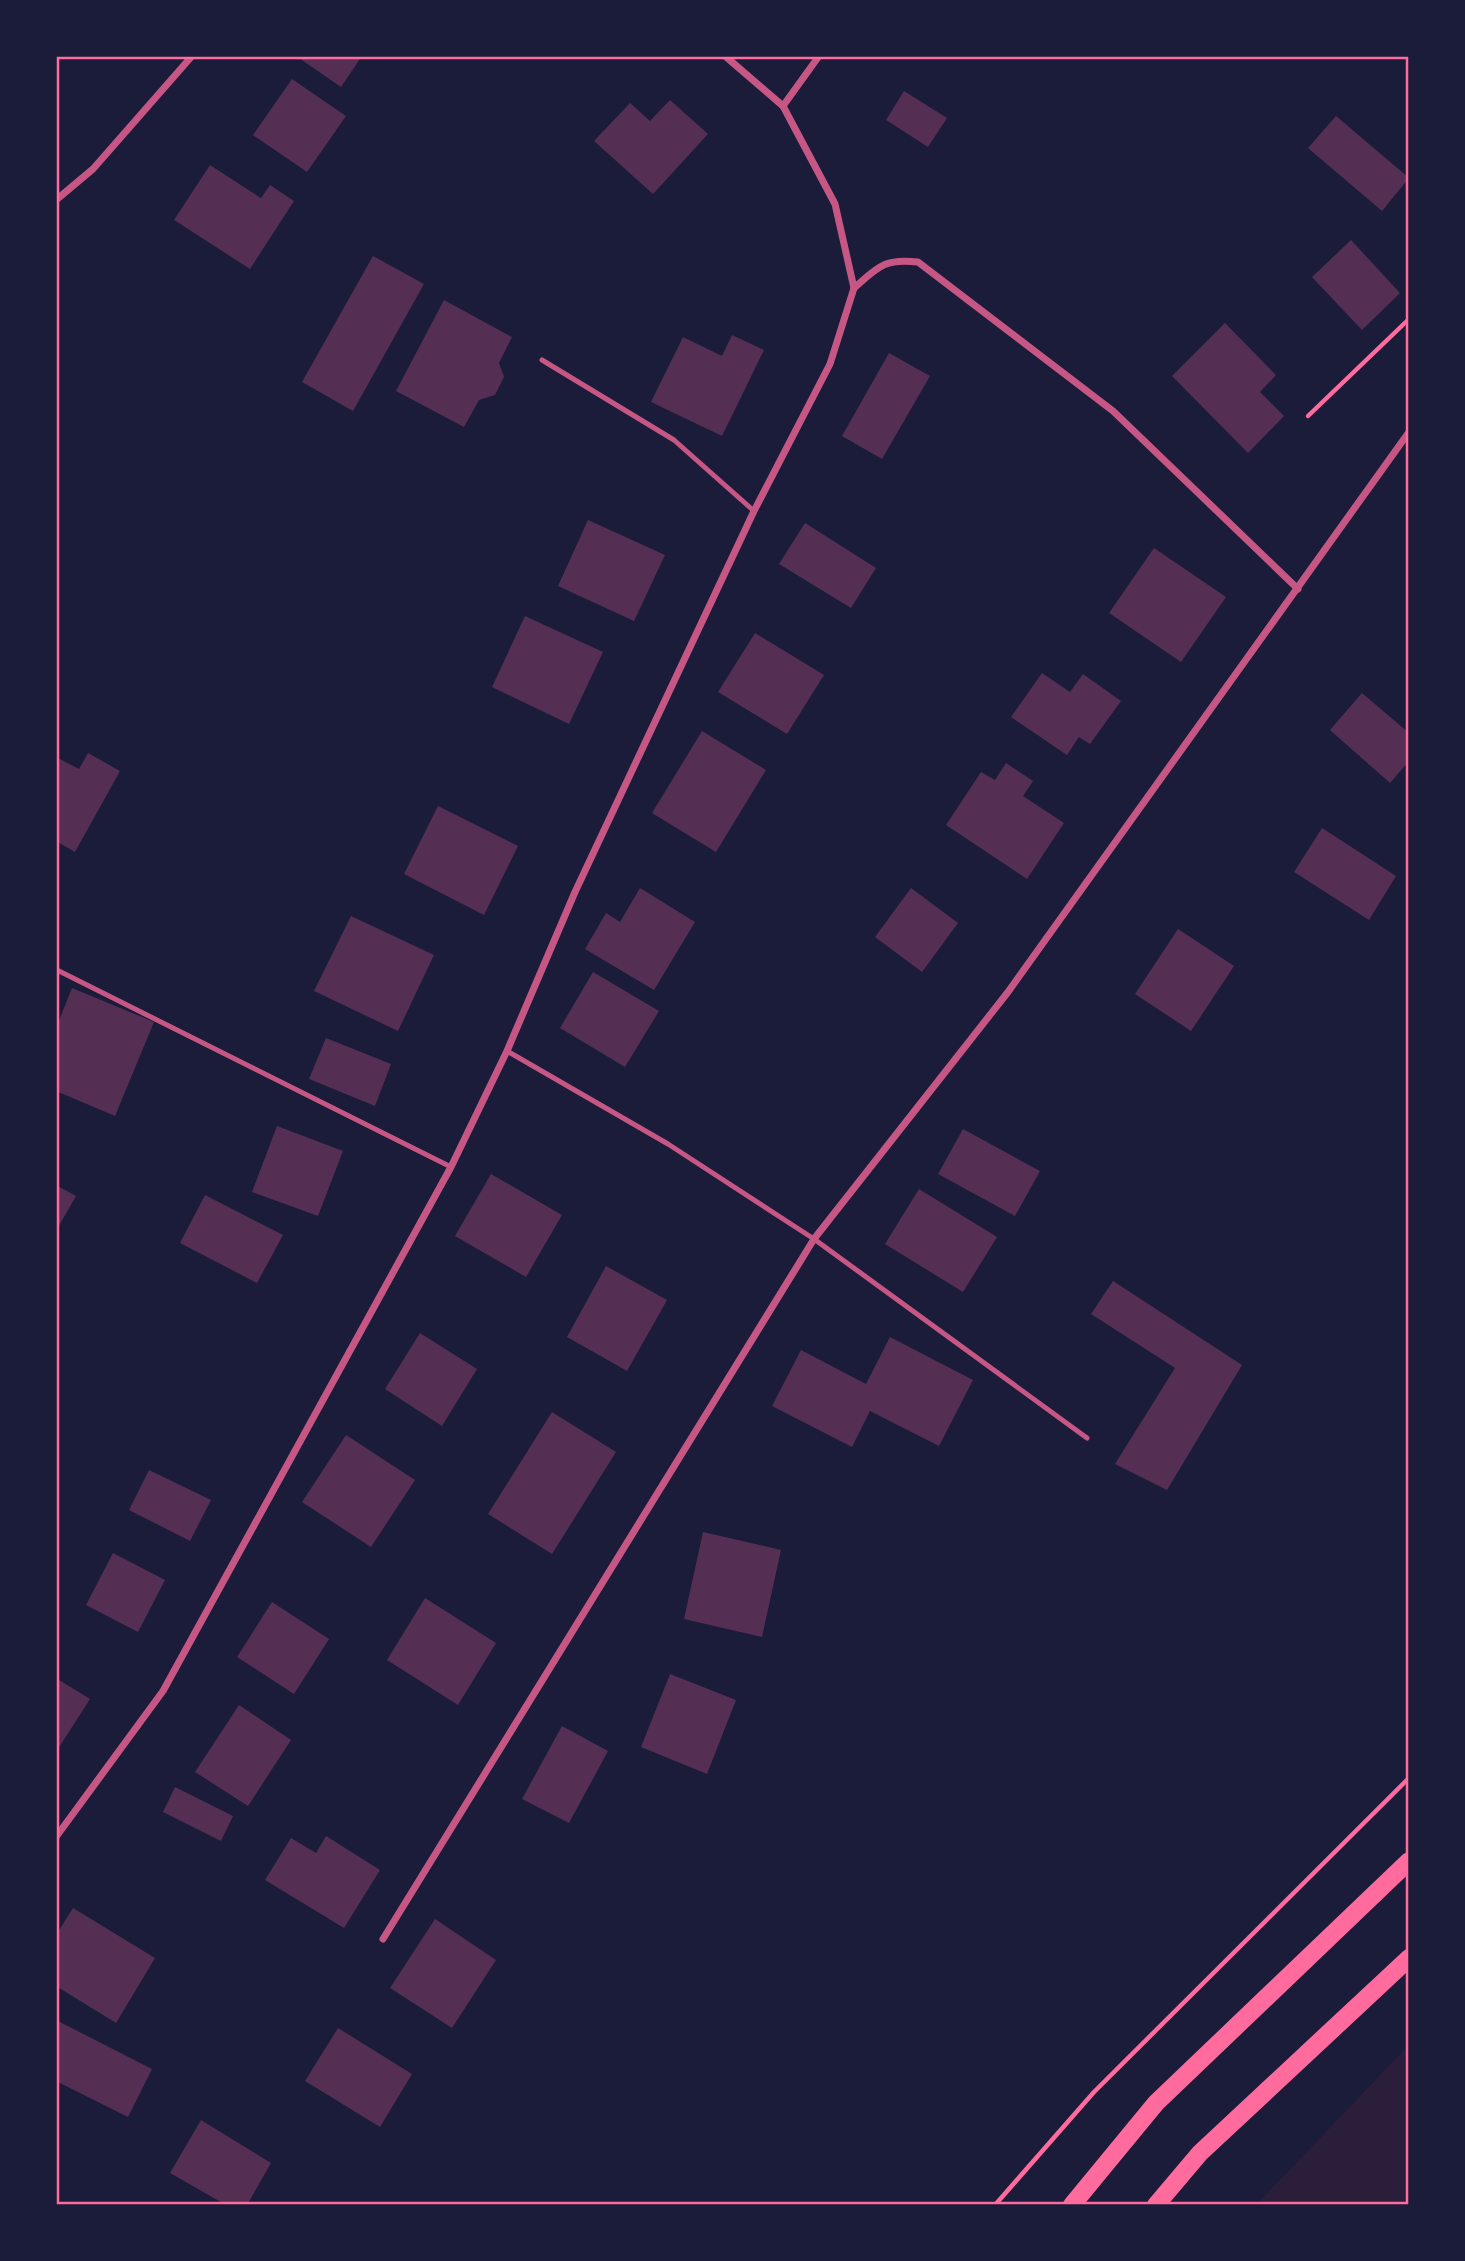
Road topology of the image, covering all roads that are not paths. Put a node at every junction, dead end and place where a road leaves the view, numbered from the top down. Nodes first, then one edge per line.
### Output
1 (192, 56) edge
2 (725, 56) edge
3 (819, 56) edge
4 (783, 106) junction
5 (56, 200) edge
6 (854, 288) junction
7 (542, 360) dead end
8 (1409, 432) edge
9 (754, 511) junction
10 (1298, 589) junction
11 (57, 970) edge
12 (507, 1051) junction
13 (450, 1167) junction
14 (814, 1239) junction
15 (1087, 1438) dead end
16 (56, 1837) edge
17 (1409, 1861) edge
18 (383, 1939) dead end
19 (1409, 1958) edge
20 (1072, 2205) edge
21 (1156, 2205) edge

1 - 5 street
2 - 4 street
3 - 4 street
4 - 6 street
6 - 9 street
6 - 10 street
7 - 9 lane
8 - 10 street
9 - 12 street
10 - 14 street
11 - 13 lane
12 - 13 street
12 - 14 lane
13 - 16 street
14 - 15 lane
14 - 18 street
17 - 20 main road
19 - 21 main road

